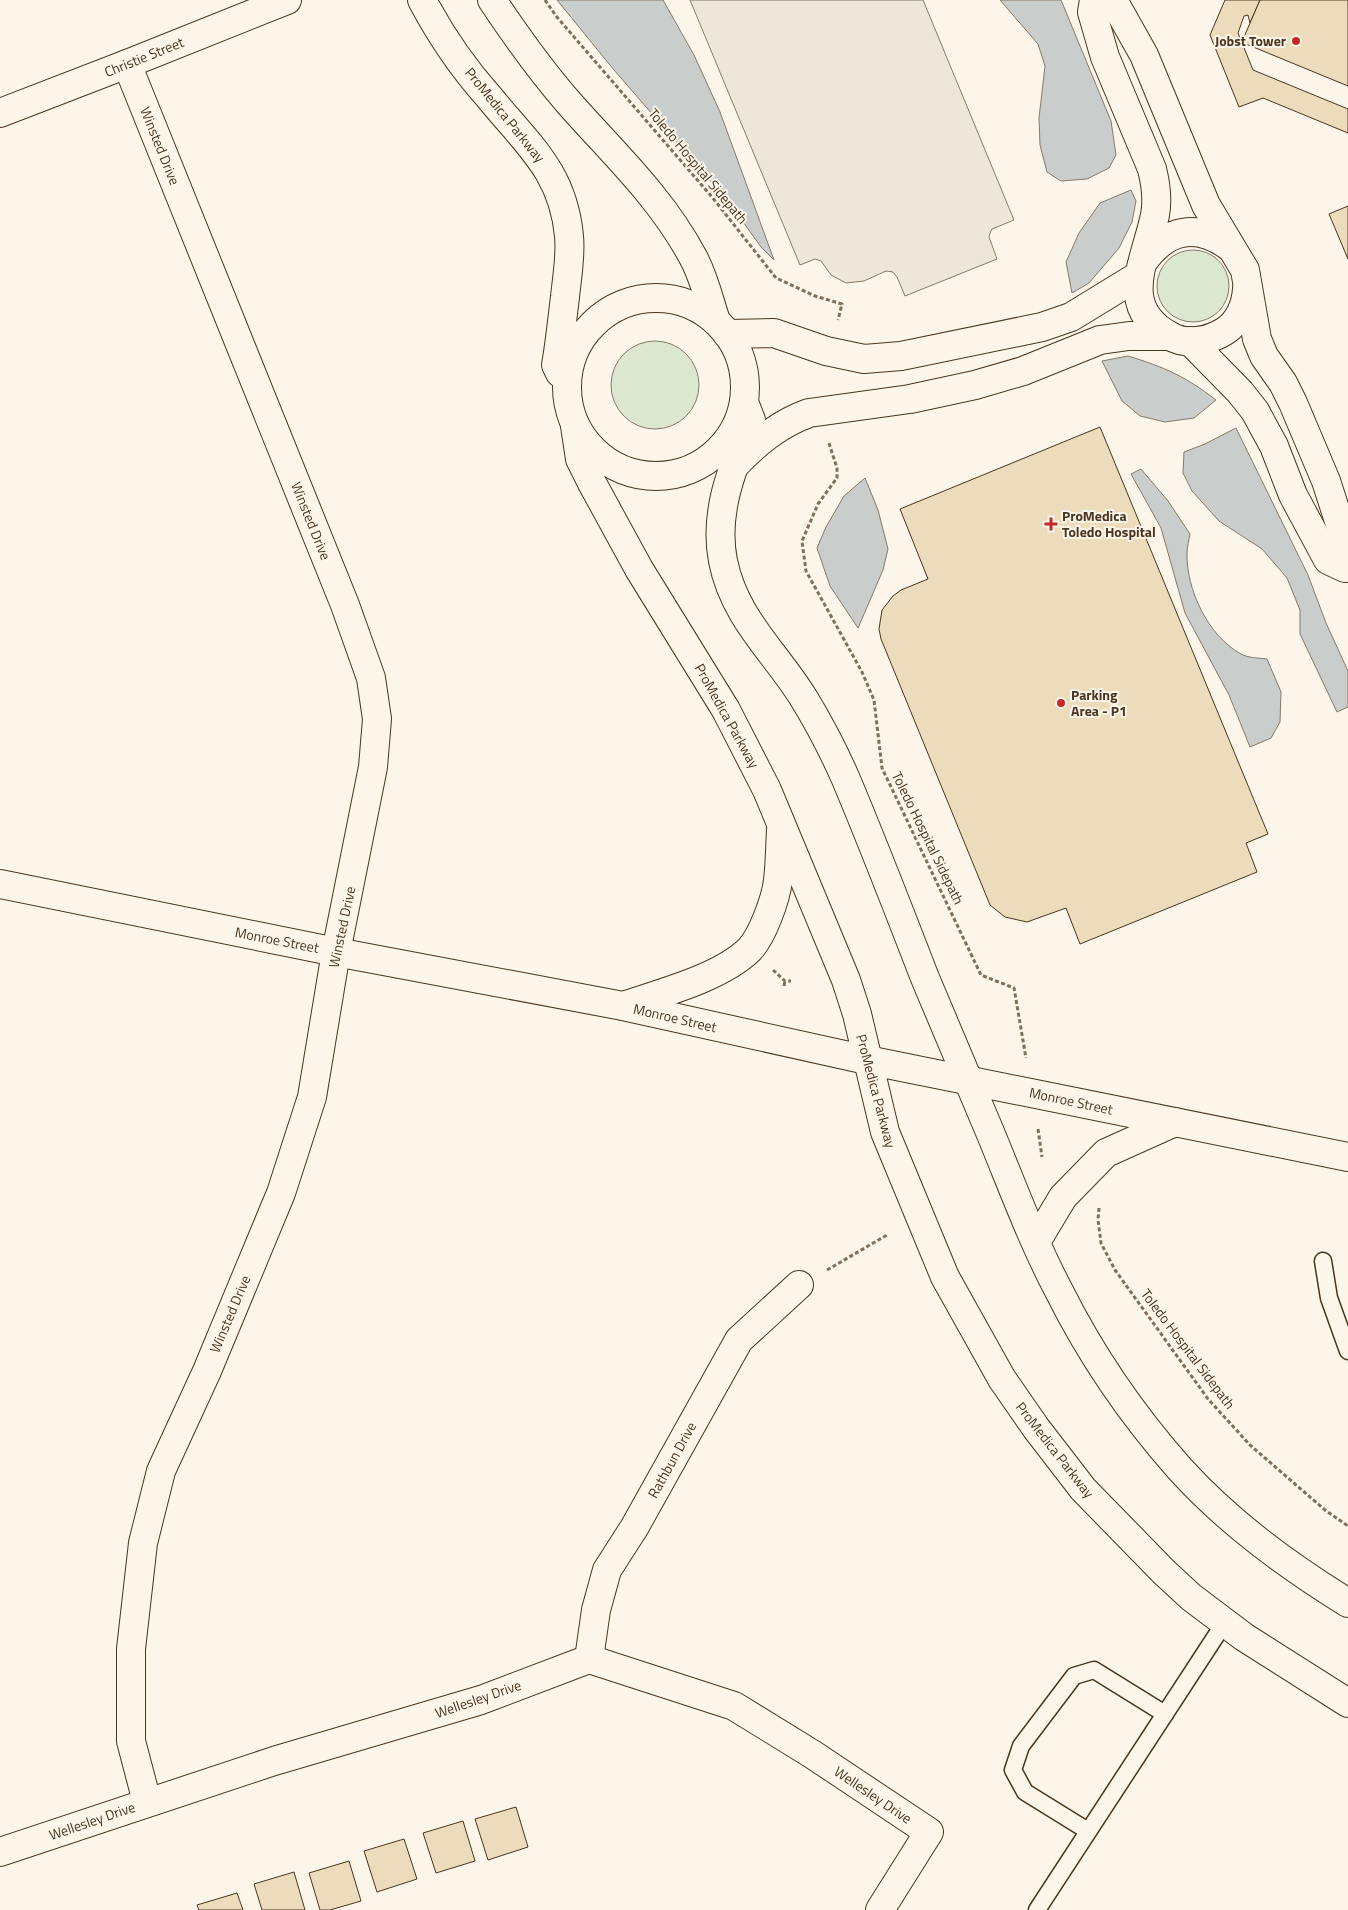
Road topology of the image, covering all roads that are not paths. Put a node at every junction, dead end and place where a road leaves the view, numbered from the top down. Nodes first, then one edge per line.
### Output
1 (287, 0) edge
2 (422, 0) edge
3 (492, 0) edge
4 (1094, 0) edge
5 (1113, 0) edge
6 (127, 64) junction
7 (0, 113) edge
8 (1230, 246) junction
9 (1141, 269) junction
10 (1248, 282) junction
11 (722, 328) junction
12 (1180, 339) junction
13 (566, 385) junction
14 (744, 402) junction
15 (575, 426) junction
16 (733, 467) junction
17 (1347, 561) edge
18 (781, 821) junction
19 (0, 884) edge
20 (336, 952) junction
21 (623, 1006) junction
22 (867, 1060) junction
23 (968, 1081) junction
24 (1175, 1122) junction
25 (1348, 1157) edge
26 (1036, 1242) junction
27 (1323, 1261) dead end
28 (799, 1286) road end
29 (1348, 1351) edge
30 (1348, 1603) edge
31 (1225, 1622) junction
32 (589, 1659) junction
33 (1348, 1703) edge
34 (1164, 1714) junction
35 (147, 1802) junction
36 (1088, 1831) junction
37 (0, 1852) edge
38 (880, 1910) edge
39 (1037, 1910) edge

1 - 6 street, Christie Street
2 - 13 street, ProMedica Parkway
3 - 11 street
4 - 9 street
5 - 8 street
6 - 7 street, Christie Street
6 - 20 street, Winsted Drive
8 - 9 street
8 - 10 street
9 - 11 street
9 - 12 street
10 - 12 street
10 - 17 street
11 - 13 street
11 - 14 street
12 - 16 street
12 - 17 street
13 - 15 street
14 - 15 street
14 - 16 street
15 - 18 street, ProMedica Parkway
16 - 23 street
18 - 21 street
18 - 22 street, ProMedica Parkway
19 - 20 street, Monroe Street
20 - 21 street, Monroe Street
20 - 35 street, Winsted Drive
21 - 22 street, Monroe Street
22 - 23 street, Monroe Street
22 - 31 street, ProMedica Parkway
23 - 24 street, Monroe Street
23 - 26 street
24 - 25 street, Monroe Street
24 - 26 street
26 - 30 street
27 - 29 lane
28 - 32 street, Rathbun Drive
31 - 33 street, ProMedica Parkway
31 - 34 lane
32 - 35 street, Wellesley Drive
32 - 38 street, Wellesley Drive
34 - 36 lane
34 - 36 lane
35 - 37 street, Wellesley Drive
36 - 39 lane

